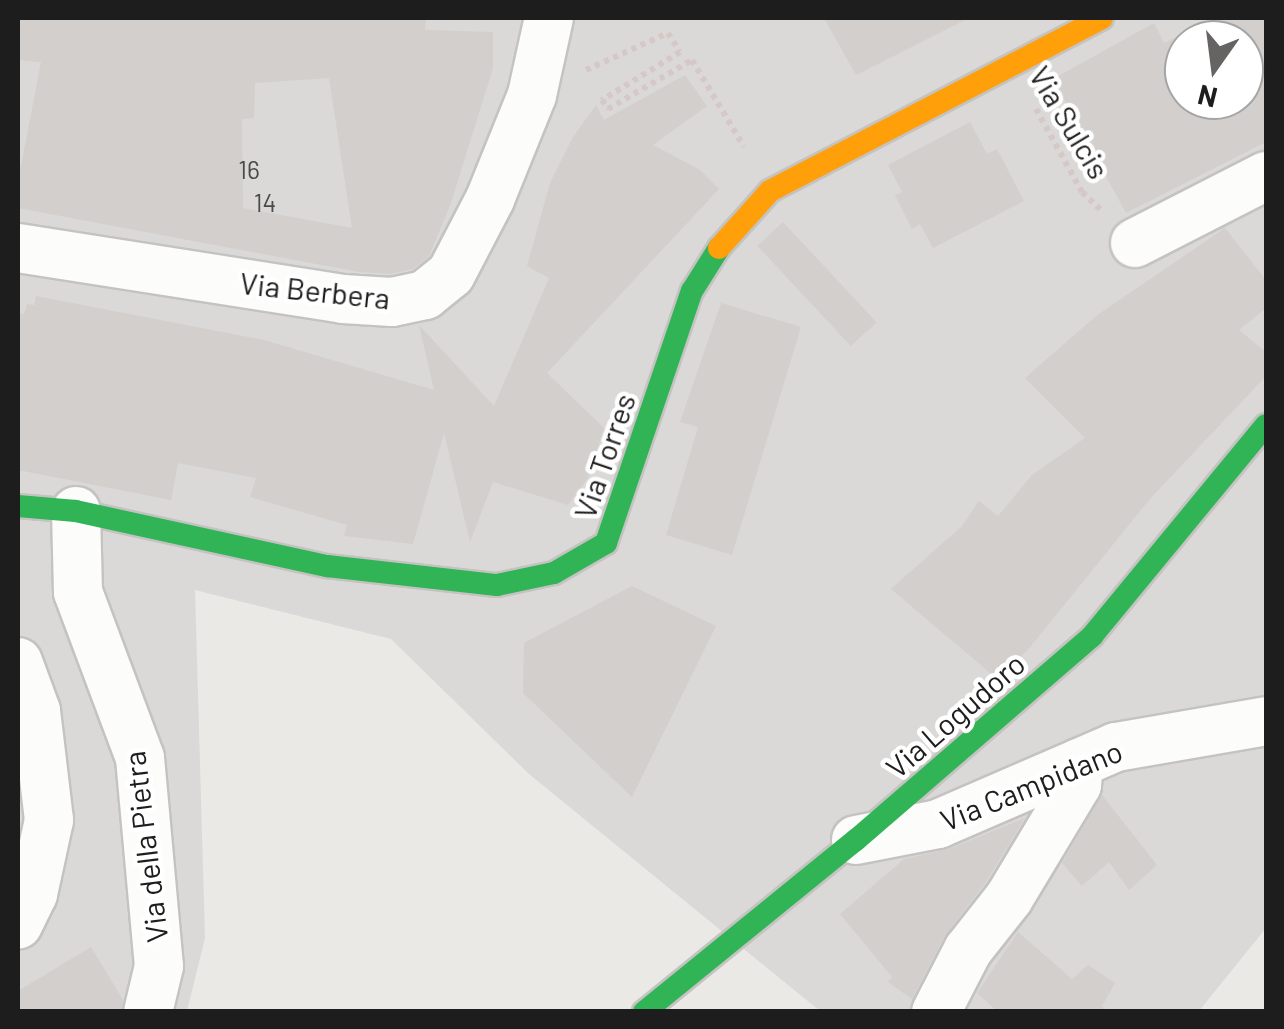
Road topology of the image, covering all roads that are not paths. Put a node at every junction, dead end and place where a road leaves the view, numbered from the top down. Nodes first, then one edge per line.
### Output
1 (549, 18) edge
2 (1102, 18) edge
3 (1266, 176) edge
4 (1135, 244) road end
5 (18, 248) edge
6 (1266, 425) edge
7 (18, 506) edge
8 (76, 511) junction
9 (18, 662) edge
10 (1262, 715) edge
11 (1079, 763) junction
12 (856, 840) junction
13 (18, 926) edge
14 (148, 1012) edge
15 (644, 1012) edge
16 (936, 1012) edge

1 - 5 street, Via Berbera
2 - 8 street, Via Torres
3 - 4 street
6 - 12 street, Via Logudoro
7 - 8 street, Via Torres
8 - 14 street, Via della Pietra
9 - 13 street
10 - 11 street, Via Campidano
11 - 12 street, Via Campidano
11 - 16 street
12 - 15 street, Via Logudoro

